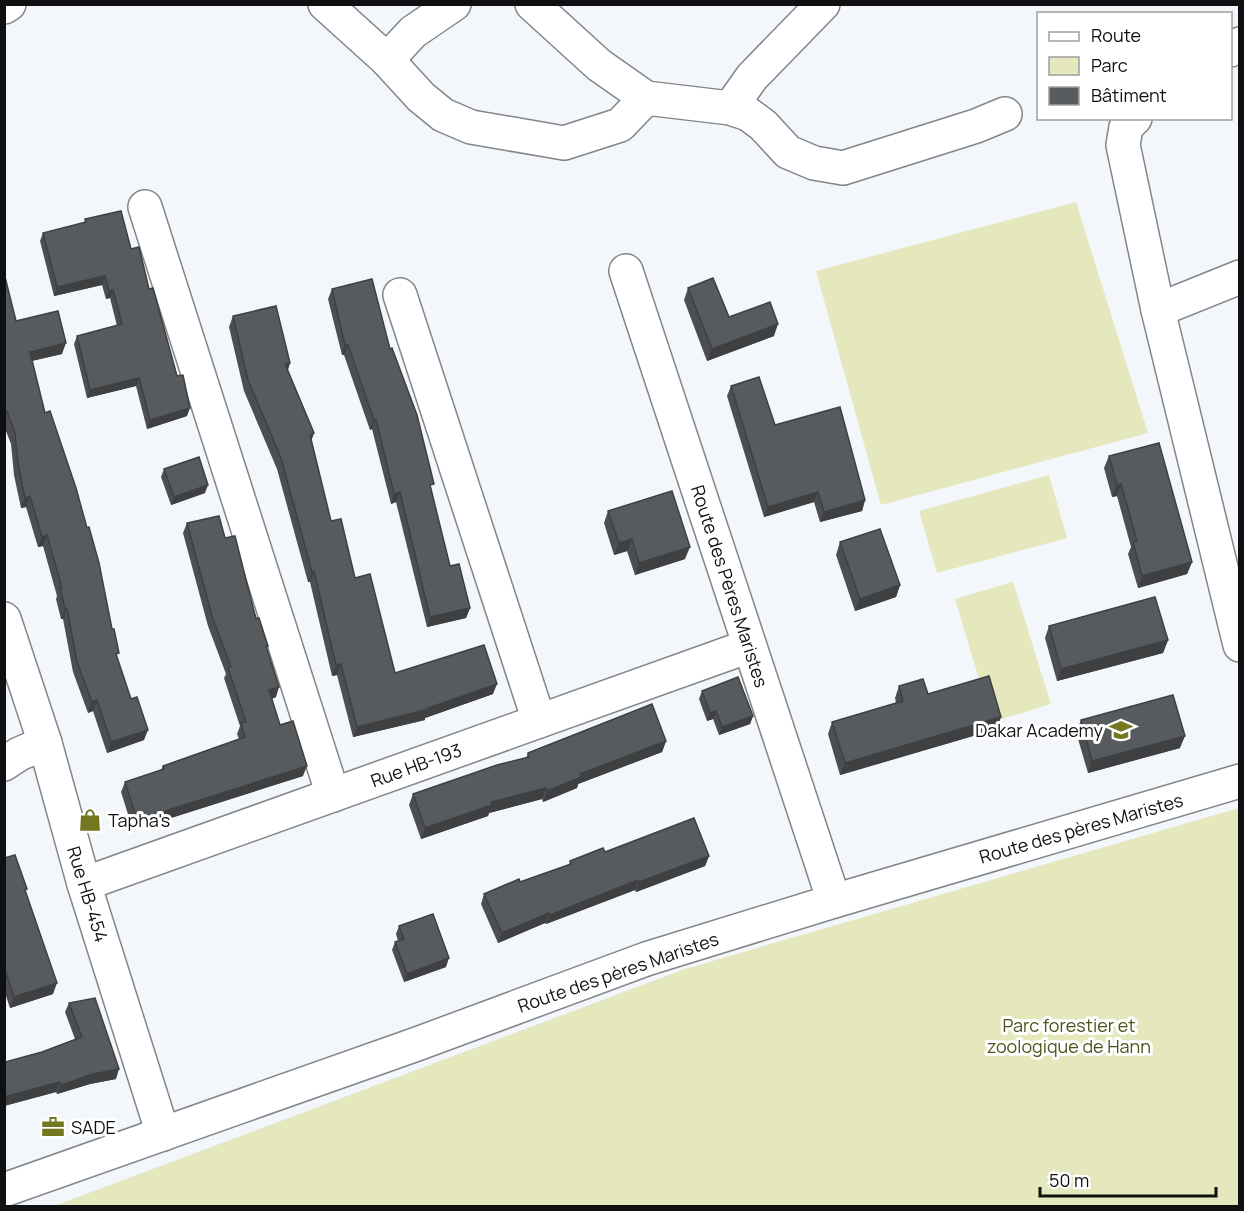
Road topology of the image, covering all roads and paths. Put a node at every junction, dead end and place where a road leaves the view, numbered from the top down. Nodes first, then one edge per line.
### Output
1 (9, 4) edge
2 (326, 4) edge
3 (454, 4) edge
4 (532, 4) edge
5 (823, 4) edge
6 (4, 7) edge
7 (387, 60) junction
8 (646, 98) junction
9 (730, 108) junction
10 (1005, 114) dead end
11 (1133, 120) edge
12 (145, 207) dead end
13 (626, 272) dead end
14 (1239, 277) edge
15 (399, 295) dead end
16 (1158, 310) junction
17 (1226, 531) edge
18 (4, 620) edge
19 (1239, 645) edge
20 (749, 646) junction
21 (539, 721) junction
22 (45, 743) junction
23 (4, 764) edge
24 (1239, 781) edge
25 (333, 795) junction
26 (84, 884) junction
27 (834, 901) junction
28 (163, 1134) junction
29 (4, 1190) edge

1 - 6 street
2 - 7 street
3 - 7 street
4 - 8 street
5 - 9 street
7 - 8 street
8 - 9 street
9 - 10 street
11 - 16 street
12 - 25 street
13 - 20 street, Route des Pères Maristes
14 - 16 street
15 - 21 street
16 - 17 street
17 - 19 street
18 - 22 street, Rue HB-454
20 - 21 street, Rue HB-193
20 - 27 street, Route des Pères Maristes
21 - 25 street, Rue HB-193
22 - 23 street
22 - 26 street, Rue HB-454
24 - 27 street, Route des pères Maristes
25 - 26 street, Rue HB-193
26 - 28 street, Rue HB-454
27 - 28 street, Route des pères Maristes
28 - 29 street, Route des pères Maristes

